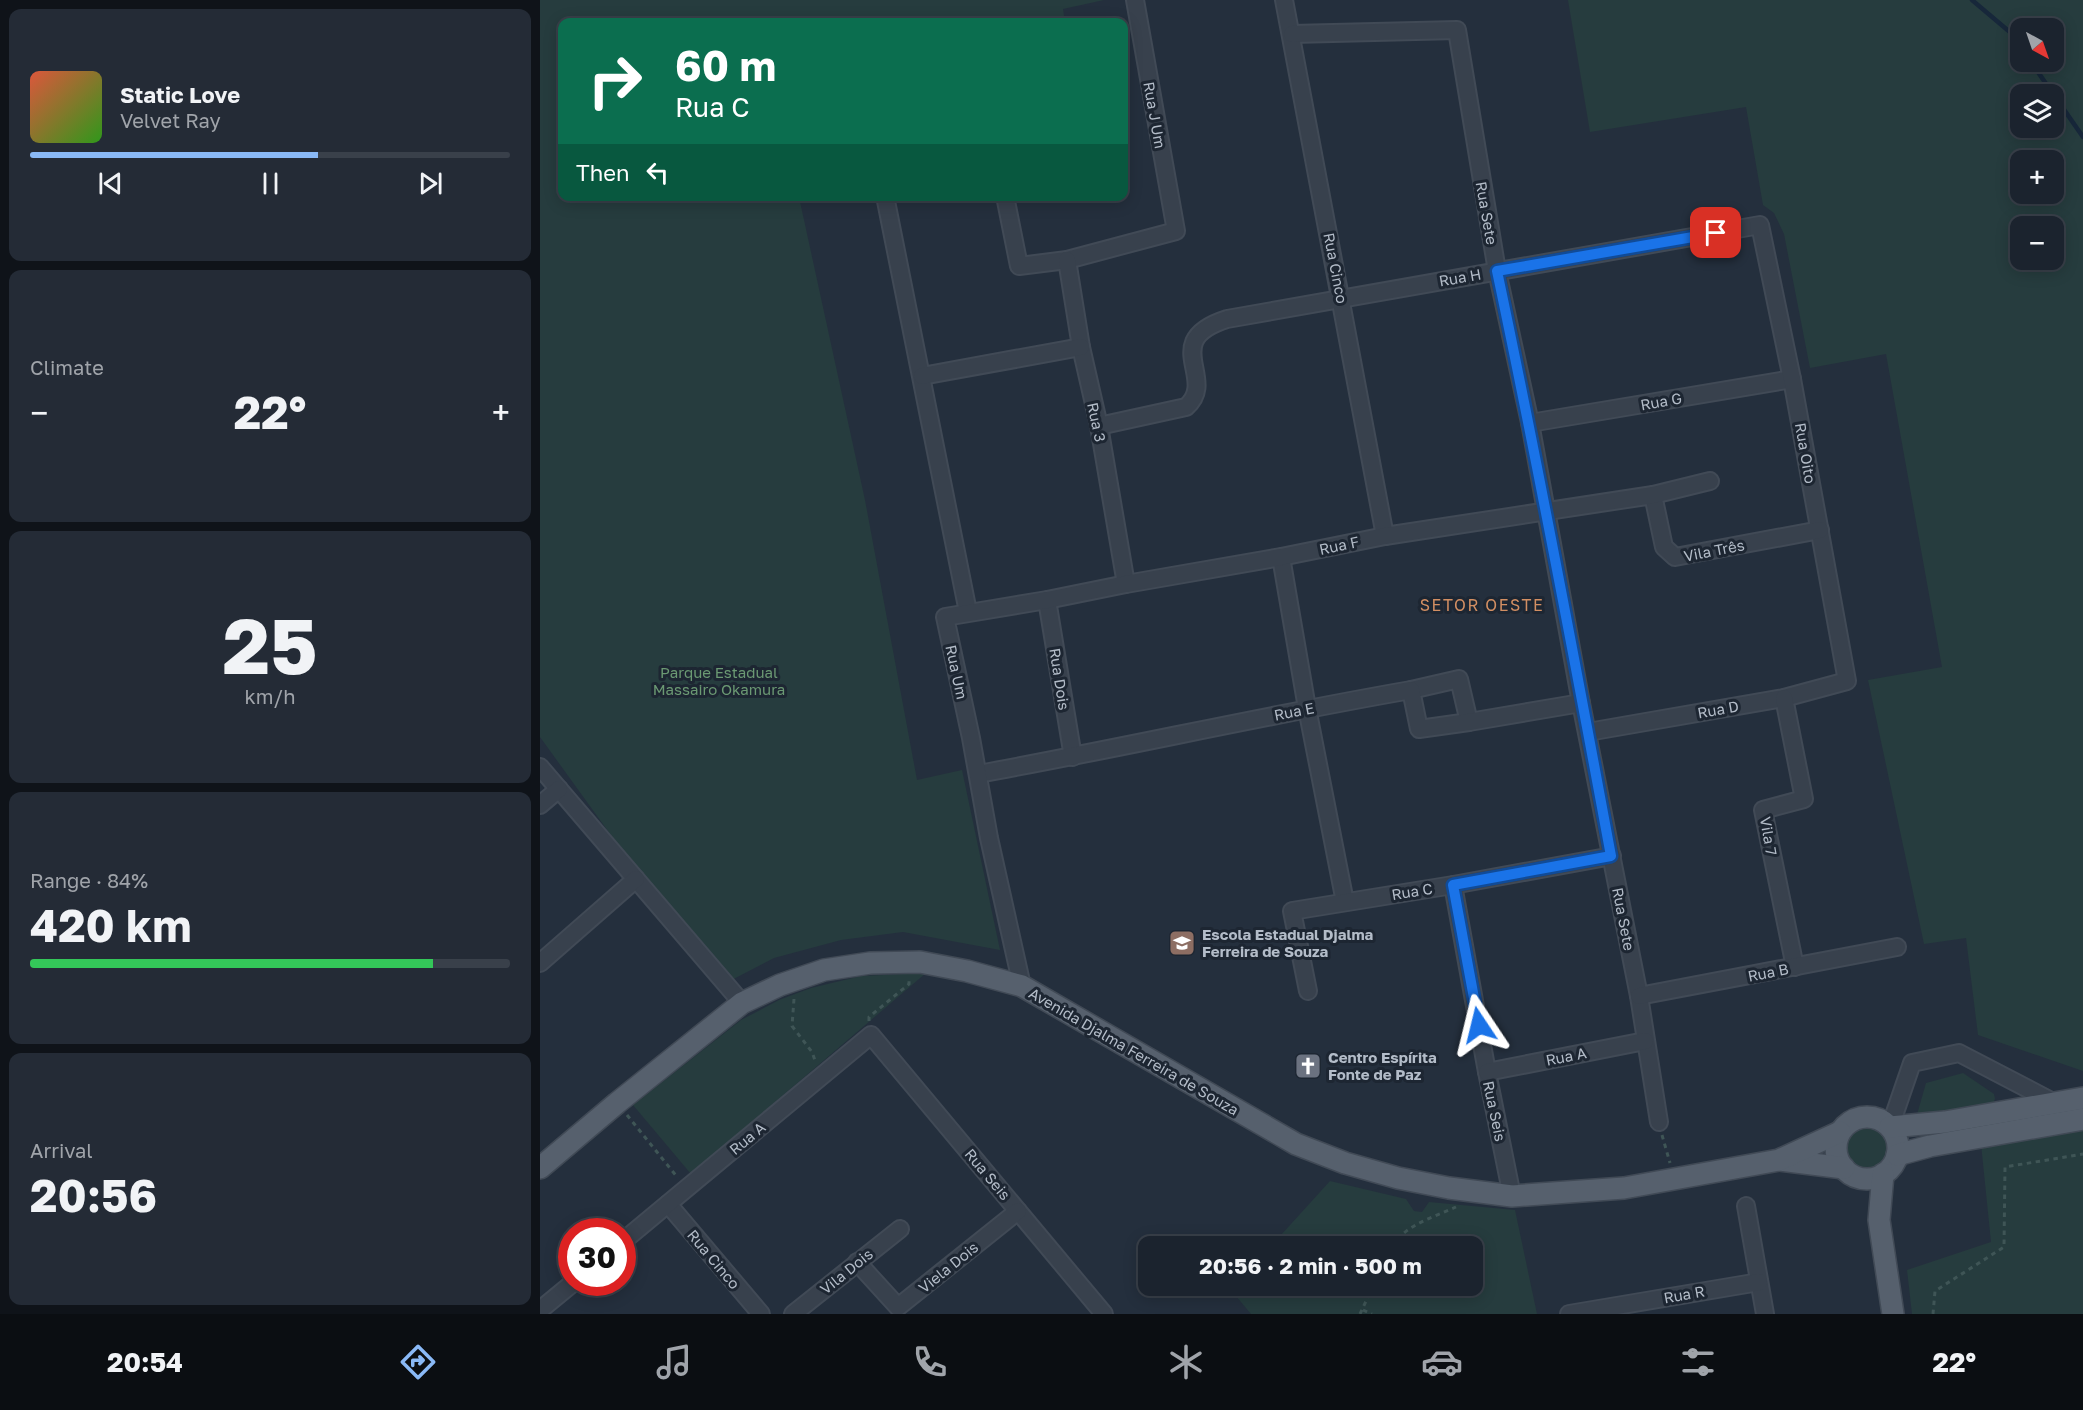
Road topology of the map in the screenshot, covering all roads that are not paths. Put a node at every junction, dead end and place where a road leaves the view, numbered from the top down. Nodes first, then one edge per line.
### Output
1 (1134, 0) edge
2 (1284, 0) edge
3 (1292, 34) junction
4 (886, 201) edge
5 (1006, 201) edge
6 (1760, 225) joint
7 (1067, 260) junction
8 (1497, 271) junction
9 (1341, 298) junction
10 (1081, 347) junction
11 (922, 376) junction
12 (1792, 379) junction
13 (1530, 423) junction
14 (1099, 426) junction
15 (1710, 481) dead end
16 (1653, 495) junction
17 (1545, 511) junction
18 (1820, 530) junction
19 (1385, 536) junction
20 (1281, 557) junction
21 (1126, 584) junction
22 (1047, 600) junction
23 (968, 612) junction
24 (1847, 681) joint
25 (1411, 690) junction
26 (1784, 698) junction
27 (1581, 703) junction
28 (1307, 708) junction
29 (1469, 722) junction
30 (1588, 732) junction
31 (1073, 757) junction
32 (540, 767) edge
33 (978, 774) junction
34 (559, 789) junction
35 (540, 805) edge
36 (1611, 856) junction
37 (636, 879) junction
38 (1453, 885) junction
39 (1345, 902) junction
40 (1897, 947) dead end
41 (540, 963) edge
42 (1795, 967) junction
43 (1022, 986) junction
44 (1308, 991) dead end
45 (1639, 996) junction
46 (742, 1003) junction
47 (871, 1035) joint
48 (1645, 1041) junction
49 (1487, 1072) junction
50 (2083, 1098) edge
51 (2055, 1103) junction
52 (2083, 1119) edge
53 (1659, 1122) road end
54 (1890, 1127) junction
55 (1840, 1132) junction
56 (1897, 1155) junction
57 (1779, 1160) junction
58 (540, 1168) edge
59 (1846, 1170) junction
60 (1883, 1174) junction
61 (1512, 1196) junction
62 (668, 1204) junction
63 (1746, 1206) dead end
64 (1018, 1211) junction
65 (1879, 1220) junction
66 (900, 1229) dead end
67 (636, 1230) edge
68 (857, 1262) junction
69 (1759, 1282) junction
70 (561, 1296) edge
71 (549, 1309) edge
72 (1610, 1310) edge
73 (761, 1314) edge
74 (793, 1314) edge
75 (1104, 1314) edge
76 (1569, 1314) edge
77 (1765, 1314) edge
78 (1893, 1314) edge

1 - 7 street, Rua J Um
2 - 3 street, Rua Cinco
3 - 8 street, Rua Sete
3 - 9 street, Rua Cinco
4 - 11 street
5 - 7 street
6 - 8 street, Rua H
6 - 12 street, Rua Oito
7 - 10 street, Rua 3
8 - 9 street, Rua H
8 - 13 street, Rua Sete
9 - 14 street, Rua H
9 - 19 street, Rua Cinco
10 - 11 street
10 - 14 street, Rua 3
11 - 23 street
12 - 13 street, Rua G
12 - 18 street, Rua Oito
13 - 17 street, Rua Sete
14 - 21 street, Rua 3
15 - 16 street, Rua F
16 - 17 street, Rua F
16 - 18 street, Vila Três
17 - 19 street, Rua F
17 - 27 street, Rua Sete
18 - 24 street, Rua Oito
19 - 20 street, Rua F
20 - 21 street, Rua F
20 - 28 street
21 - 22 street, Rua F
22 - 23 street, Rua F
22 - 31 street, Rua Dois
23 - 33 street, Rua Um
24 - 26 street, Rua D
25 - 28 street, Rua E
25 - 29 street
25 - 29 street
26 - 30 street, Rua D
26 - 42 street, Vila 7
27 - 29 street
27 - 30 street, Rua Sete
28 - 31 street, Rua E
28 - 39 street
30 - 36 street, Rua Sete
31 - 33 street, Rua E
32 - 34 street
33 - 43 street, Rua Um
34 - 35 street
34 - 37 street
36 - 38 street, Rua C
36 - 45 street, Rua Sete
37 - 41 street
37 - 46 street
38 - 39 street, Rua C
38 - 49 street, Rua Seis
39 - 44 street, Rua C
40 - 42 street, Rua B
42 - 45 street, Rua B
43 - 46 main road, Avenida Djalma Ferreira de Souza
43 - 61 main road, Avenida Djalma Ferreira de Souza
45 - 48 street, Rua Sete
46 - 58 main road, Avenida Djalma Ferreira de Souza
47 - 62 street, Rua A
47 - 64 street, Rua Seis
48 - 49 street, Rua A
48 - 53 street, Rua Sete
49 - 61 street, Rua Seis
50 - 51 main road, Avenida Djalma Ferreira de Souza
51 - 54 main road, Avenida Djalma Ferreira de Souza
51 - 54 street
52 - 56 main road
54 - 55 main road, Avenida Djalma Ferreira de Souza
54 - 56 main road
55 - 57 main road, Avenida Djalma Ferreira de Souza
55 - 59 main road
56 - 60 main road
57 - 59 main road, Avenida Djalma Ferreira de Souza
57 - 61 main road, Avenida Djalma Ferreira de Souza
59 - 60 main road, Avenida Djalma Ferreira de Souza
59 - 65 main road
60 - 65 main road
62 - 67 street, Rua A
62 - 73 street, Rua Cinco
63 - 69 street
64 - 68 street, Viela Dois
64 - 75 street, Rua Seis
65 - 78 main road
66 - 68 street, Vila Dois
68 - 74 street, Vila Dois
69 - 72 street, Rua R
69 - 77 street
70 - 71 street
72 - 76 street, Rua R

